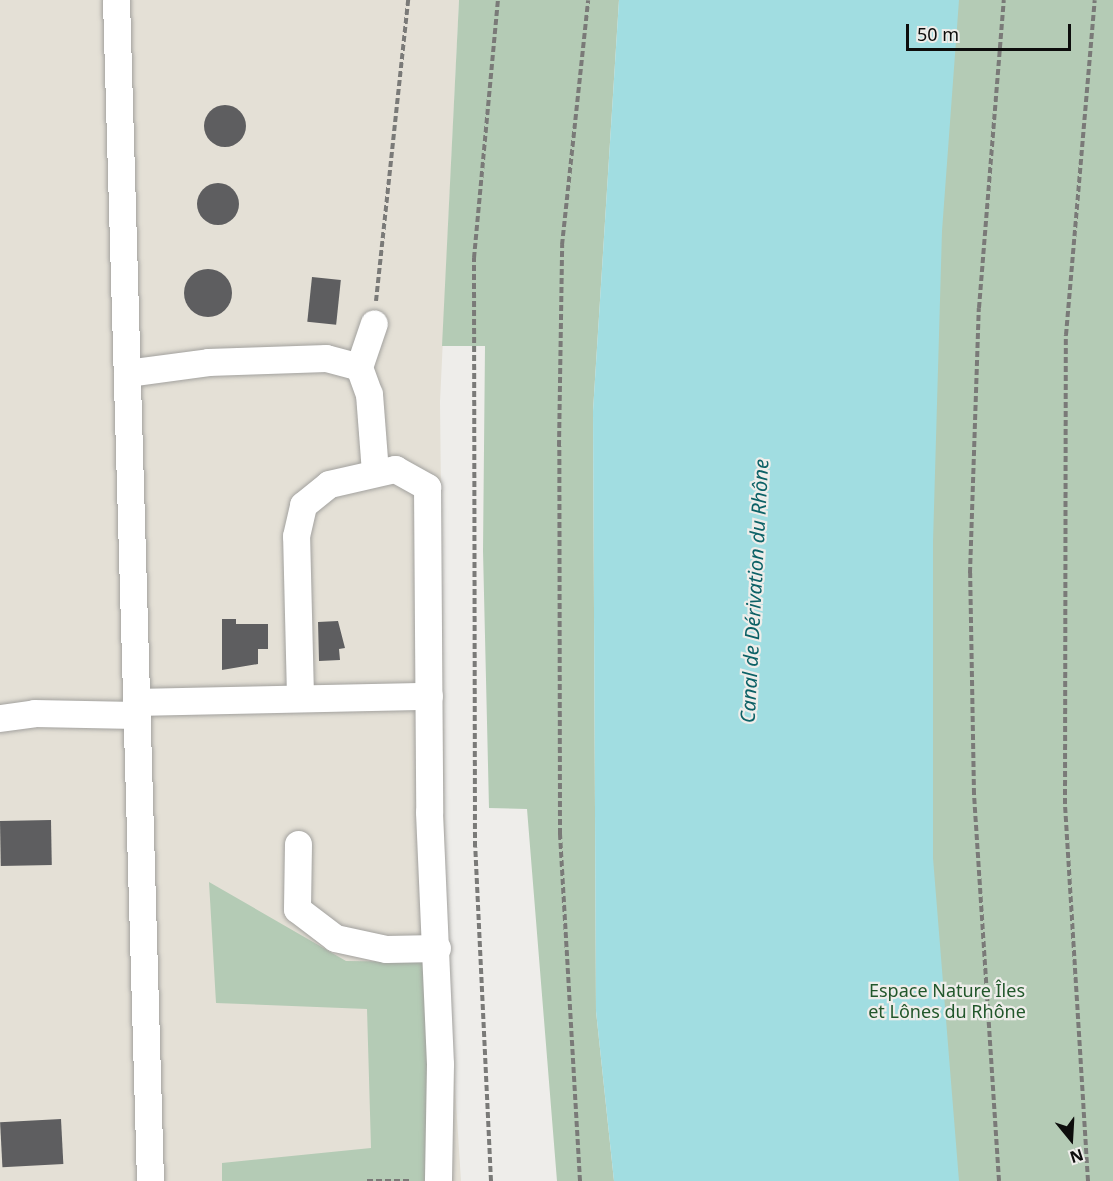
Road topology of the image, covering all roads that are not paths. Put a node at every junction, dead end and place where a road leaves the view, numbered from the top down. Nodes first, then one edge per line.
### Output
1 (117, 0) edge
2 (374, 323) road end
3 (359, 368) junction
4 (127, 373) junction
5 (375, 472) junction
6 (300, 696) junction
7 (429, 696) junction
8 (136, 709) junction
9 (0, 718) edge
10 (298, 843) dead end
11 (437, 948) junction
12 (150, 1181) edge
13 (438, 1181) edge

1 - 4 lane
2 - 3 lane
3 - 4 lane
3 - 5 lane
4 - 8 lane
5 - 6 lane
5 - 7 lane
6 - 7 lane
6 - 8 lane
7 - 11 lane
8 - 9 lane
8 - 12 lane
10 - 11 lane
11 - 13 lane

